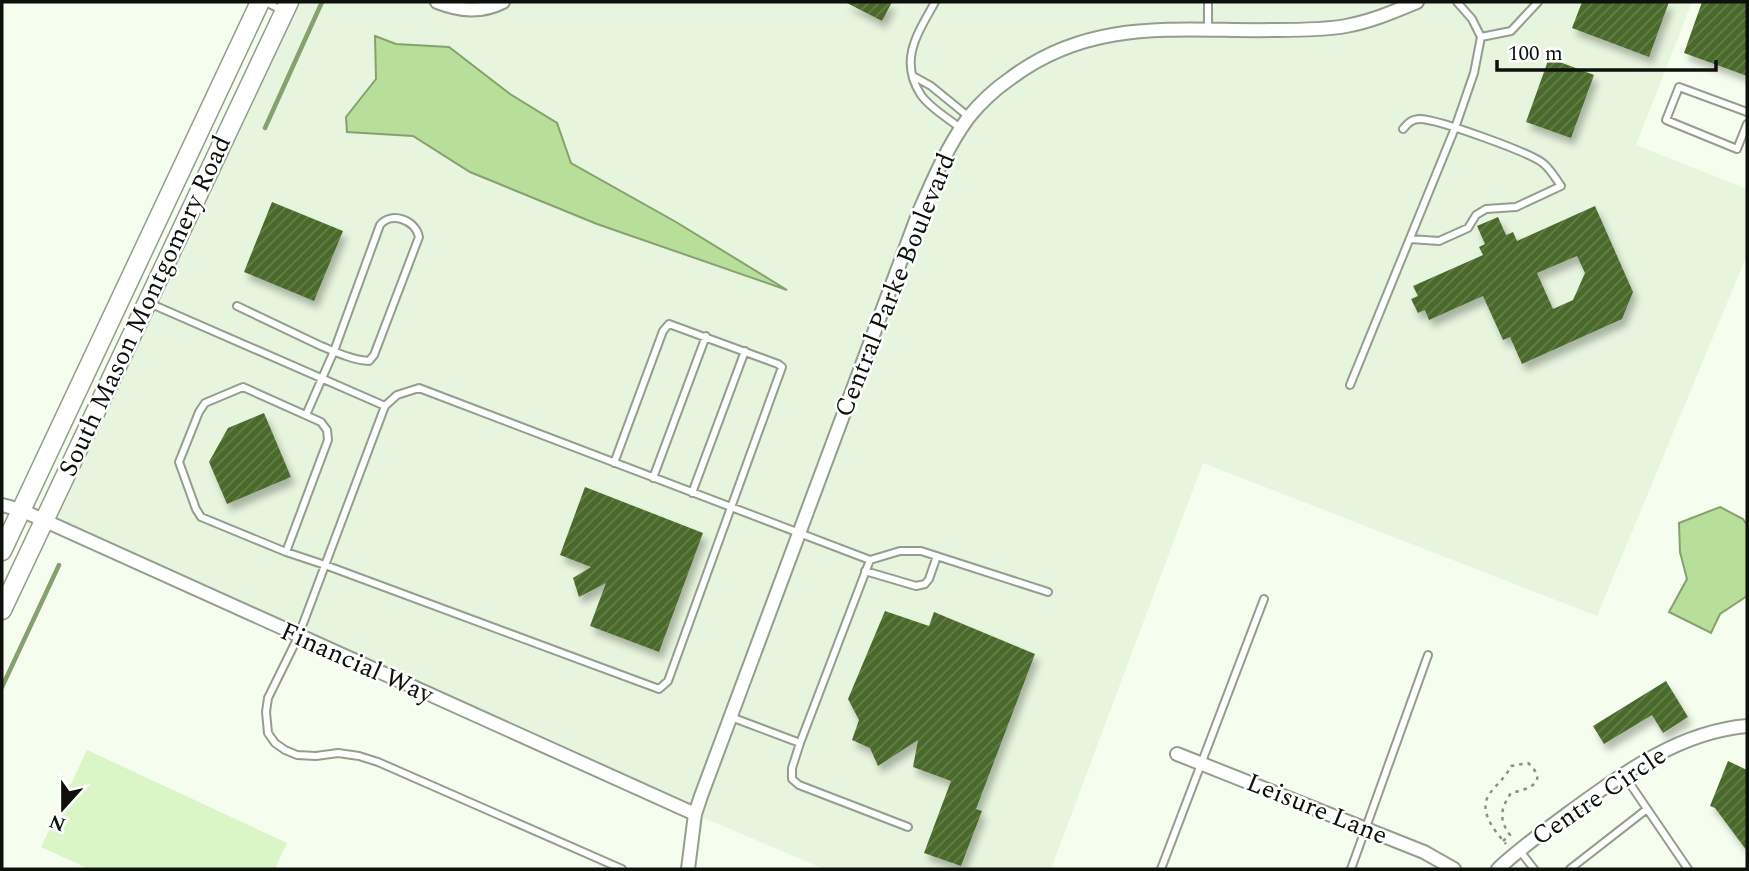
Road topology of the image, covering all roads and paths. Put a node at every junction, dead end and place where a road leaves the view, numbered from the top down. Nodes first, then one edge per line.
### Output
1 (260, 2) edge
2 (266, 2) edge
3 (438, 2) edge
4 (503, 2) edge
5 (935, 2) edge
6 (1208, 2) edge
7 (1417, 2) edge
8 (1457, 2) edge
9 (1538, 2) edge
10 (286, 7) edge
11 (1208, 31) junction
12 (1481, 37) junction
13 (914, 76) junction
14 (1747, 112) edge
15 (969, 117) junction
16 (1747, 124) edge
17 (1455, 128) junction
18 (961, 129) junction
19 (1402, 129) dead end
20 (1409, 239) junction
21 (147, 303) junction
22 (237, 306) dead end
23 (706, 336) junction
24 (334, 351) junction
25 (745, 351) junction
26 (323, 379) junction
27 (1350, 385) dead end
28 (385, 406) junction
29 (306, 415) junction
30 (614, 463) junction
31 (653, 478) junction
32 (692, 493) junction
33 (7, 504) edge
34 (730, 508) junction
35 (44, 521) junction
36 (798, 534) junction
37 (2, 551) edge
38 (286, 552) junction
39 (937, 556) junction
40 (870, 560) junction
41 (325, 565) junction
42 (866, 571) junction
43 (1048, 592) dead end
44 (1264, 600) dead end
45 (2, 610) edge
46 (298, 636) junction
47 (1427, 655) dead end
48 (729, 716) junction
49 (1747, 726) edge
50 (800, 743) junction
51 (1177, 754) dead end
52 (1202, 764) junction
53 (1623, 775) junction
54 (1647, 809) junction
55 (695, 814) junction
56 (908, 827) dead end
57 (1366, 829) junction
58 (1503, 841) junction
59 (1517, 853) junction
60 (622, 869) edge
61 (688, 869) edge
62 (1161, 869) edge
63 (1351, 869) edge
64 (1454, 869) edge
65 (1499, 869) edge
66 (1534, 869) edge
67 (1570, 869) edge
68 (1688, 869) edge

1 - 33 main road, South Mason Montgomery Road
2 - 10 lane
3 - 4 street
5 - 13 lane
6 - 11 lane
7 - 11 street, Central Parke Boulevard
8 - 12 lane
9 - 12 lane
10 - 21 main road, South Mason Montgomery Road
11 - 15 street, Central Parke Boulevard
12 - 17 lane
13 - 15 lane
13 - 18 lane
14 - 16 lane
15 - 18 street, Central Parke Boulevard
17 - 19 lane
17 - 20 lane
17 - 20 lane
18 - 36 street, Central Parke Boulevard
20 - 27 lane
21 - 26 lane
21 - 35 main road, South Mason Montgomery Road
22 - 24 lane
23 - 25 lane
23 - 30 lane
23 - 31 lane
24 - 24 lane
24 - 26 lane
25 - 32 lane
25 - 34 lane
26 - 28 lane
26 - 29 lane
28 - 30 lane
28 - 41 lane
29 - 38 lane
29 - 38 lane
30 - 31 lane
31 - 32 lane
32 - 34 lane
33 - 35 street, Financial Way
33 - 37 main road, South Mason Montgomery Road
34 - 36 lane
34 - 41 lane
35 - 45 main road, South Mason Montgomery Road
35 - 46 street, Financial Way
36 - 40 lane
36 - 48 street, Central Parke Boulevard
38 - 41 lane
39 - 40 lane
39 - 42 lane
39 - 43 lane
40 - 42 lane
41 - 46 lane
42 - 50 lane
44 - 52 lane
46 - 55 street, Financial Way
46 - 60 lane
47 - 57 lane
48 - 50 lane
48 - 55 street, Central Parke Boulevard
49 - 53 street, Centre Circle
50 - 56 lane
51 - 52 street, Leisure Lane
52 - 57 street, Leisure Lane
52 - 62 lane
53 - 54 lane
53 - 59 street, Centre Circle
54 - 67 lane
54 - 68 lane
55 - 61 street, Central Parke Boulevard
57 - 63 lane
57 - 64 street, Leisure Lane
58 - 58 path
58 - 59 path
59 - 65 street, Centre Circle
59 - 66 lane

